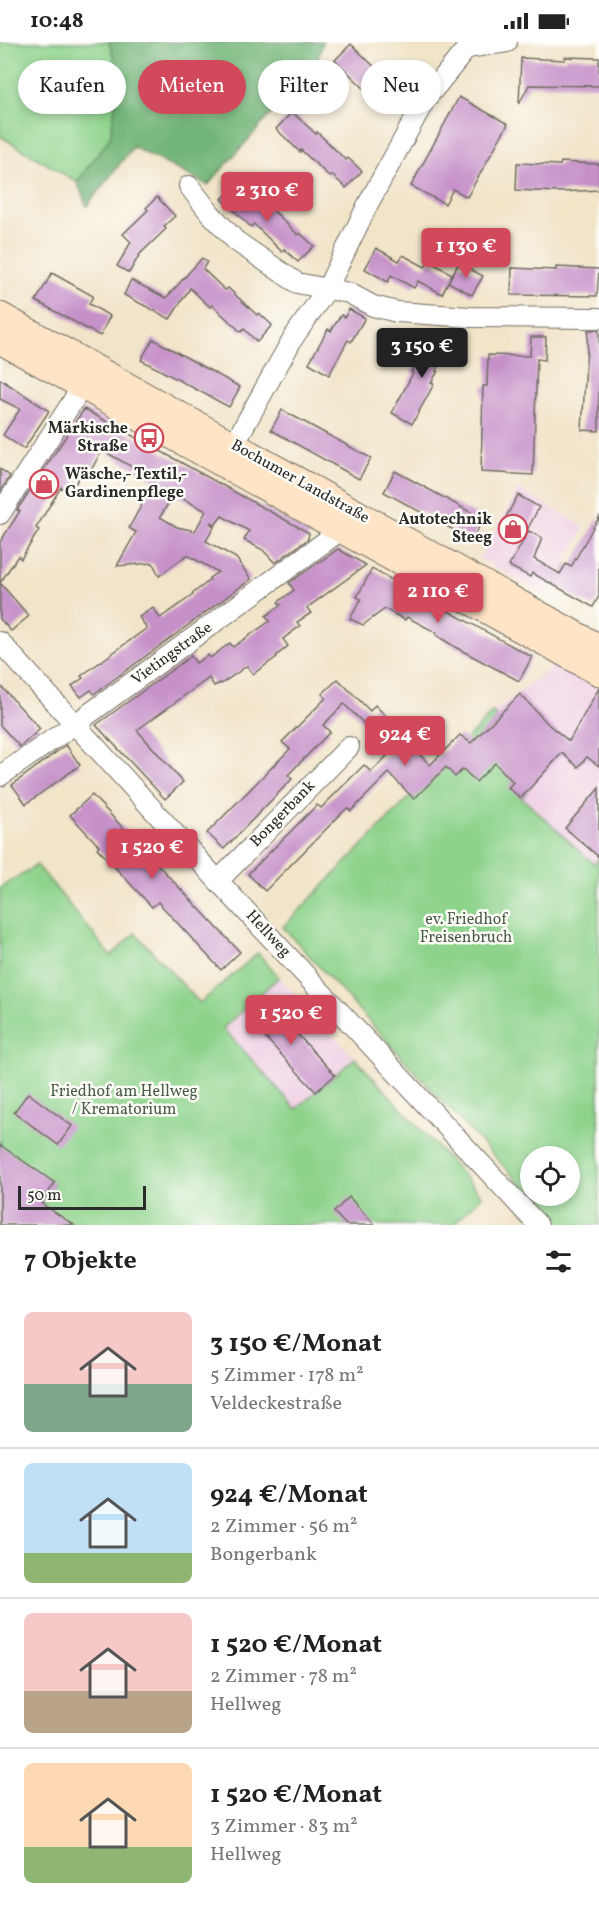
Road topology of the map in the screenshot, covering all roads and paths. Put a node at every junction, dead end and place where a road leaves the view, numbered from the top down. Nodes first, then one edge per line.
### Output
1 (507, 42) edge
2 (466, 45) edge
3 (189, 186) dead end
4 (327, 289) junction
5 (0, 316) edge
6 (599, 318) edge
7 (0, 340) edge
8 (89, 377) junction
9 (233, 446) junction
10 (0, 514) edge
11 (341, 530) junction
12 (0, 642) edge
13 (599, 648) edge
14 (599, 672) edge
15 (75, 724) junction
16 (348, 747) dead end
17 (0, 776) edge
18 (218, 881) junction
19 (538, 1225) edge

1 - 2 street
2 - 4 street
3 - 4 street
4 - 6 street
4 - 9 street
5 - 8 main road, Bochumer Landstraße
7 - 8 main road, Bochumer Landstraße
8 - 9 main road, Bochumer Landstraße
8 - 10 street
8 - 11 main road, Bochumer Landstraße
9 - 13 main road, Bochumer Landstraße
11 - 14 main road, Bochumer Landstraße
11 - 15 street, Vietingstraße
12 - 15 street, Hellweg
15 - 17 street, Vietingstraße
15 - 18 street, Hellweg
16 - 18 street, Bongerbank
18 - 19 street, Hellweg

